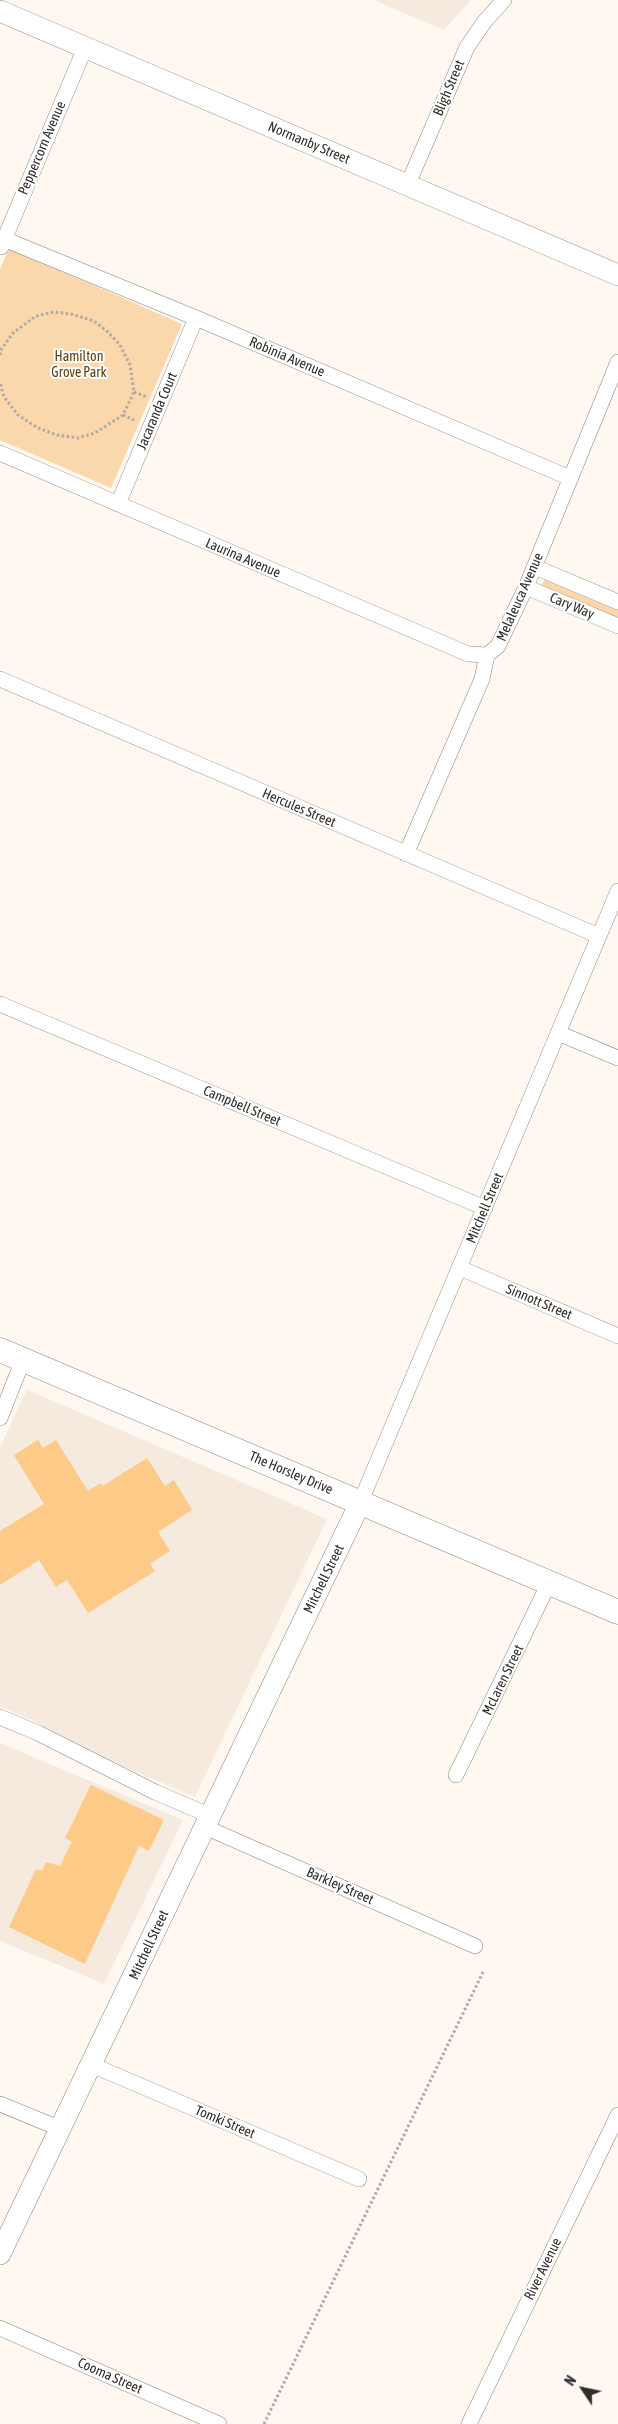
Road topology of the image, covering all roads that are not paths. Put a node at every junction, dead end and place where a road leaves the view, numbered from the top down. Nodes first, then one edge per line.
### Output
1 (504, 0) edge
2 (0, 11) edge
3 (85, 48) junction
4 (408, 184) junction
5 (2, 244) edge
6 (618, 275) edge
7 (196, 318) junction
8 (618, 362) edge
9 (0, 453) edge
10 (570, 478) junction
11 (118, 504) junction
12 (535, 566) junction
13 (526, 587) junction
14 (618, 602) edge
15 (618, 626) edge
16 (487, 655) junction
17 (0, 679) edge
18 (406, 854) junction
19 (618, 891) edge
20 (599, 936) junction
21 (0, 1004) edge
22 (558, 1033) junction
23 (618, 1058) edge
24 (485, 1208) junction
25 (460, 1268) junction
26 (618, 1336) edge
27 (0, 1350) edge
28 (23, 1360) junction
29 (0, 1418) edge
30 (360, 1503) junction
31 (549, 1583) junction
32 (583, 1597) junction
33 (618, 1599) edge
34 (618, 1612) edge
35 (0, 1717) edge
36 (456, 1775) dead end
37 (208, 1822) junction
38 (475, 1946) dead end
39 (92, 2065) junction
40 (0, 2104) edge
41 (618, 2115) edge
42 (61, 2129) junction
43 (359, 2179) dead end
44 (0, 2254) edge
45 (0, 2328) edge
46 (220, 2424) edge
47 (469, 2424) edge

1 - 4 street, Bligh Street
2 - 3 street, Normanby Street
3 - 4 street, Normanby Street
3 - 5 street, Peppercorn Avenue
4 - 6 street, Normanby Street
5 - 7 street, Robinia Avenue
7 - 10 street, Robinia Avenue
7 - 11 street, Jacaranda Court
8 - 10 street, Melaleuca Avenue
9 - 11 street, Laurina Avenue
10 - 12 street, Melaleuca Avenue
11 - 16 street, Laurina Avenue
12 - 13 street, Melaleuca Avenue
12 - 14 street, Cary Way
13 - 15 street, Cary Way
13 - 16 street, Melaleuca Avenue
16 - 18 street, Melaleuca Avenue
17 - 18 street, Hercules Street
18 - 20 street, Hercules Street
19 - 20 street, Mitchell Street
20 - 22 street, Mitchell Street
21 - 24 street, Campbell Street
22 - 23 street
22 - 24 street, Mitchell Street
24 - 25 street, Mitchell Street
25 - 26 street, Sinnott Street
25 - 30 street, Mitchell Street
27 - 28 main road, The Horsley Drive
28 - 29 street
28 - 30 main road, The Horsley Drive
30 - 31 main road, The Horsley Drive
30 - 37 street, Mitchell Street
31 - 32 main road, The Horsley Drive
31 - 36 street, McLaren Street
32 - 33 main road, The Horsley Drive
32 - 34 main road, The Horsley Drive
35 - 37 street, Barkley Street
37 - 38 street, Barkley Street
37 - 39 street, Mitchell Street
39 - 42 street, Mitchell Street
39 - 43 street, Tomki Street
40 - 42 street
41 - 47 street, River Avenue
42 - 44 street, Mitchell Street
45 - 46 street, Cooma Street

